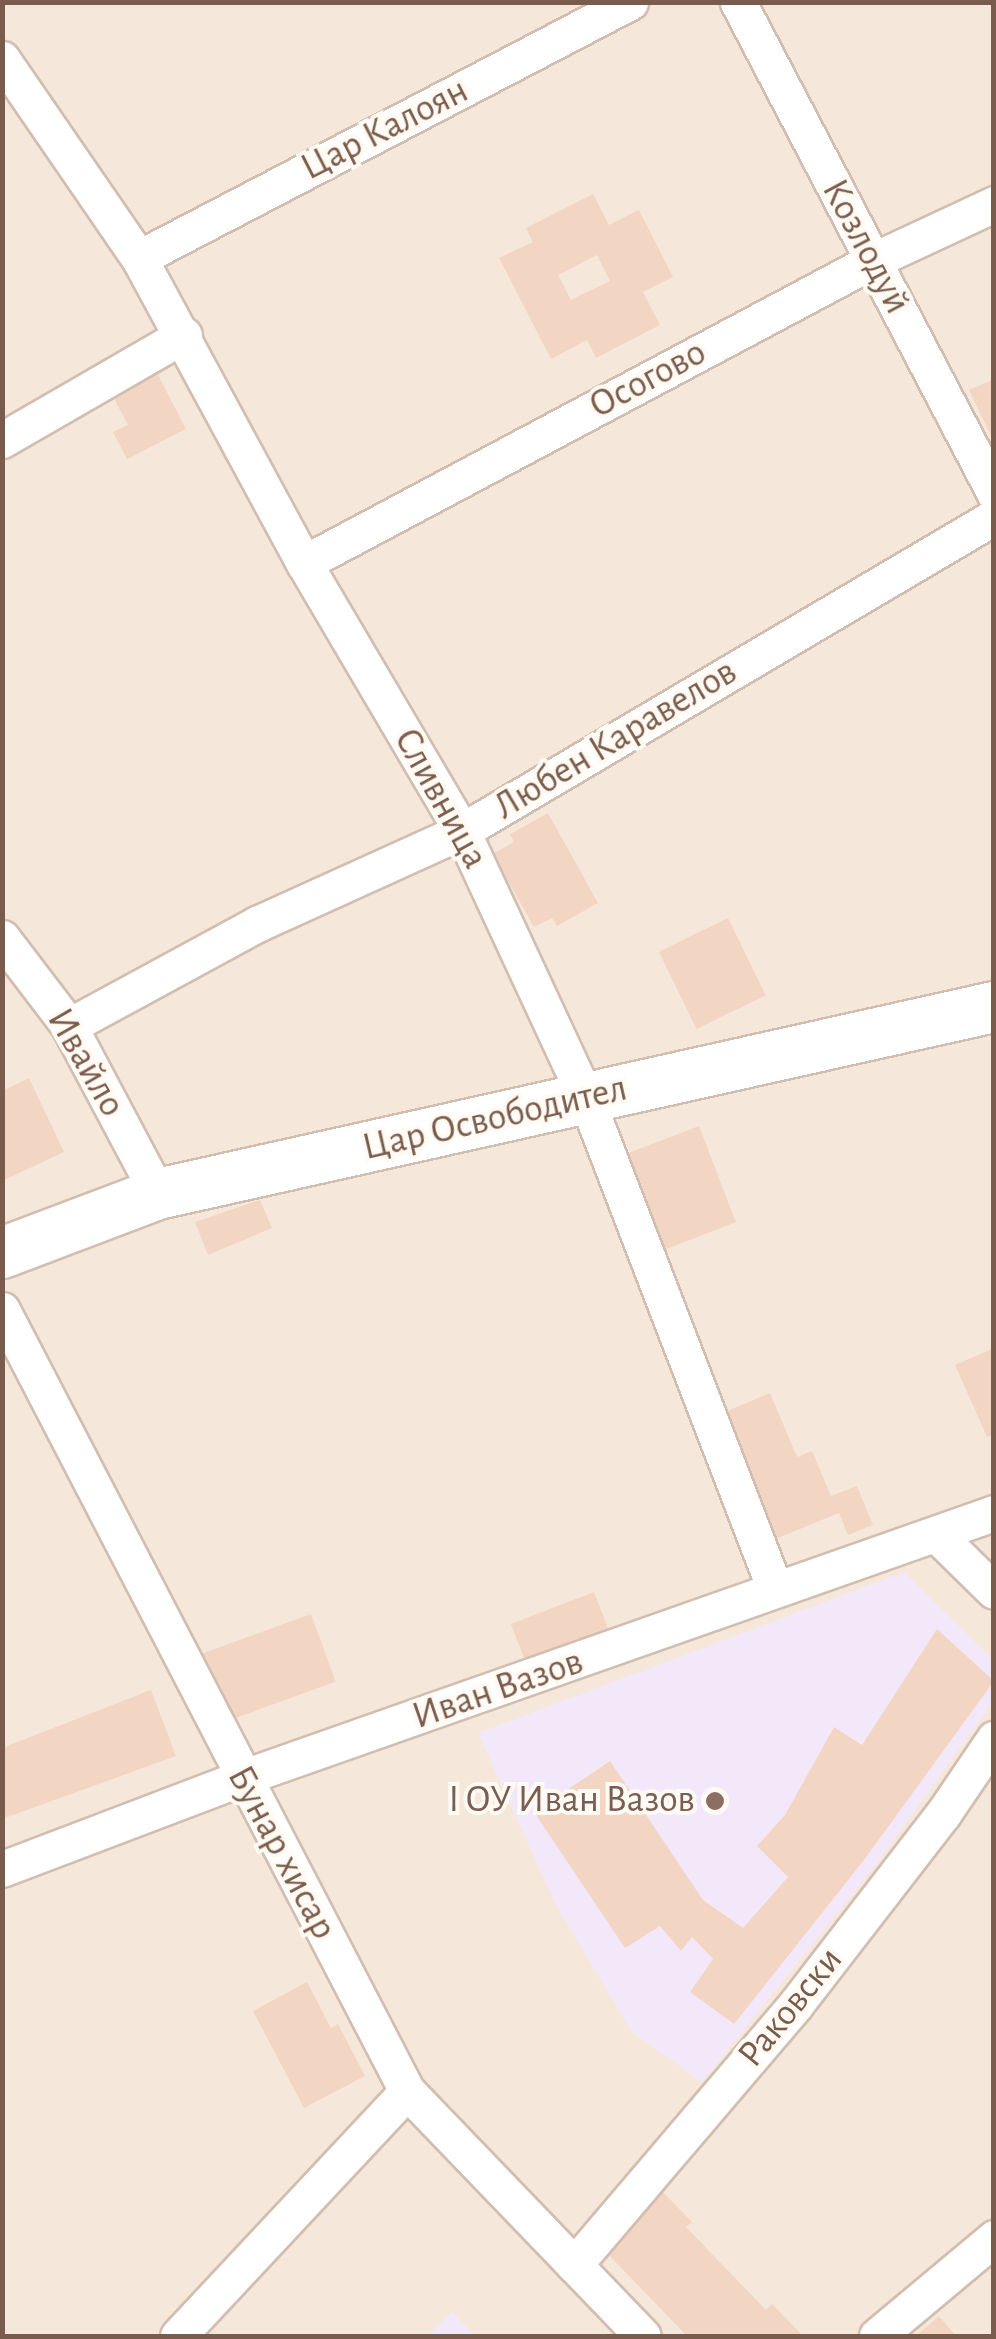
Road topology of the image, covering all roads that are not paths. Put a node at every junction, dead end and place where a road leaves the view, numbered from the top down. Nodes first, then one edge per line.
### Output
1 (630, 2) edge
2 (738, 2) edge
3 (2, 59) edge
4 (994, 204) edge
5 (139, 258) junction
6 (872, 261) junction
7 (184, 335) junction
8 (2, 440) edge
9 (994, 492) edge
10 (994, 517) edge
11 (304, 563) junction
12 (462, 831) junction
13 (2, 938) edge
14 (994, 1007) edge
15 (69, 1026) junction
16 (586, 1098) junction
17 (158, 1194) junction
18 (2, 1253) edge
19 (2, 1310) edge
20 (994, 1513) edge
21 (936, 1534) junction
22 (774, 1590) junction
23 (994, 1590) edge
24 (994, 1739) edge
25 (241, 1778) junction
26 (2, 1869) edge
27 (407, 2091) junction
28 (994, 2238) edge
29 (574, 2265) junction
30 (178, 2336) edge
31 (643, 2336) edge
32 (877, 2336) edge

1 - 5 street, Цар Калоян
2 - 6 street, Козлодуй
3 - 5 street, Сливница
4 - 6 street, Осогово
5 - 7 street, Сливница
6 - 9 street, Козлодуй
6 - 11 street, Осогово
7 - 8 street
7 - 11 street, Сливница
10 - 12 street, Любен Каравелов
11 - 12 street, Сливница
12 - 15 street, Любен Каравелов
12 - 16 street, Сливница
13 - 15 street, Ивайло
14 - 16 main road, Цар Освободител
15 - 17 street, Ивайло
16 - 17 main road, Цар Освободител
16 - 22 street, Сливница
17 - 18 main road, Цар Освободител
19 - 25 street, Бунар хисар
20 - 21 street, Иван Вазов
21 - 22 street, Иван Вазов
21 - 23 street
22 - 25 street, Иван Вазов
24 - 29 street, Раковски
25 - 26 street, Иван Вазов
25 - 27 street, Бунар хисар
27 - 29 street, Бунар хисар
27 - 30 street
28 - 32 street
29 - 31 street, Бунар хисар

